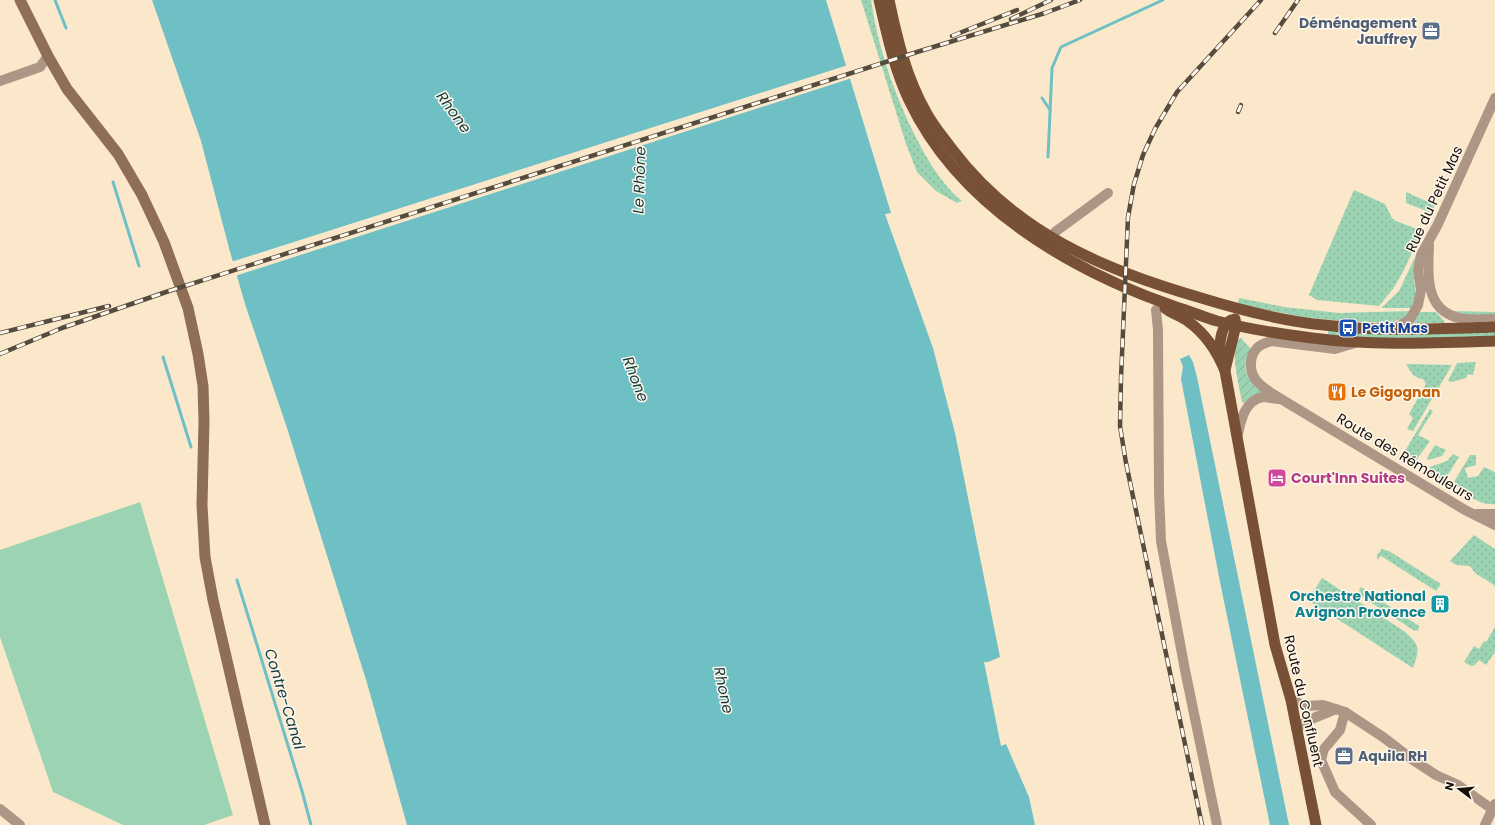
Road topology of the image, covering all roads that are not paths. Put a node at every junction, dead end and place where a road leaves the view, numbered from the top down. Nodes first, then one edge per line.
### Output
1 (20, 0) edge
2 (879, 0) edge
3 (889, 0) edge
4 (48, 56) junction
5 (0, 81) edge
6 (1495, 98) edge
7 (1490, 121) edge
8 (1108, 193) dead end
9 (1051, 237) junction
10 (1429, 243) junction
11 (1151, 298) junction
12 (1221, 304) junction
13 (1156, 310) dead end
14 (1495, 319) edge
15 (1233, 322) junction
16 (1323, 325) junction
17 (1495, 327) edge
18 (1395, 329) junction
19 (1495, 341) edge
20 (1358, 342) junction
21 (1219, 355) junction
22 (1225, 371) junction
23 (1281, 399) junction
24 (1238, 434) junction
25 (1474, 514) junction
26 (1495, 514) edge
27 (1495, 524) edge
28 (1291, 700) junction
29 (1340, 710) junction
30 (1296, 728) junction
31 (1494, 807) edge
32 (0, 810) edge
33 (20, 825) edge
34 (264, 825) edge
35 (1217, 825) edge
36 (1316, 825) edge
37 (1371, 825) edge
38 (1485, 825) edge

1 - 4 main road
2 - 11 main road
3 - 9 main road
4 - 5 street
4 - 34 main road
6 - 7 street, Rue du Petit Mas
7 - 10 street, Rue du Petit Mas
8 - 9 street
9 - 12 main road
10 - 14 street
10 - 18 street, Rue du Petit Mas
11 - 15 main road
11 - 21 main road
12 - 15 main road
12 - 16 main road
13 - 35 street
15 - 16 main road
15 - 20 main road
15 - 21 main road
15 - 22 main road
16 - 18 main road
17 - 18 main road
19 - 20 main road
20 - 23 street, Route des Rémouleurs
21 - 22 main road, Route du Confluent
22 - 24 main road, Route du Confluent
23 - 24 street
23 - 25 street, Route des Rémouleurs
24 - 28 main road, Route du Confluent
25 - 26 street
25 - 27 street, Route des Rémouleurs
28 - 29 street
28 - 30 main road, Route du Confluent
29 - 30 street
29 - 31 street
29 - 37 street
30 - 36 main road, Route du Confluent
31 - 38 street
32 - 33 street

